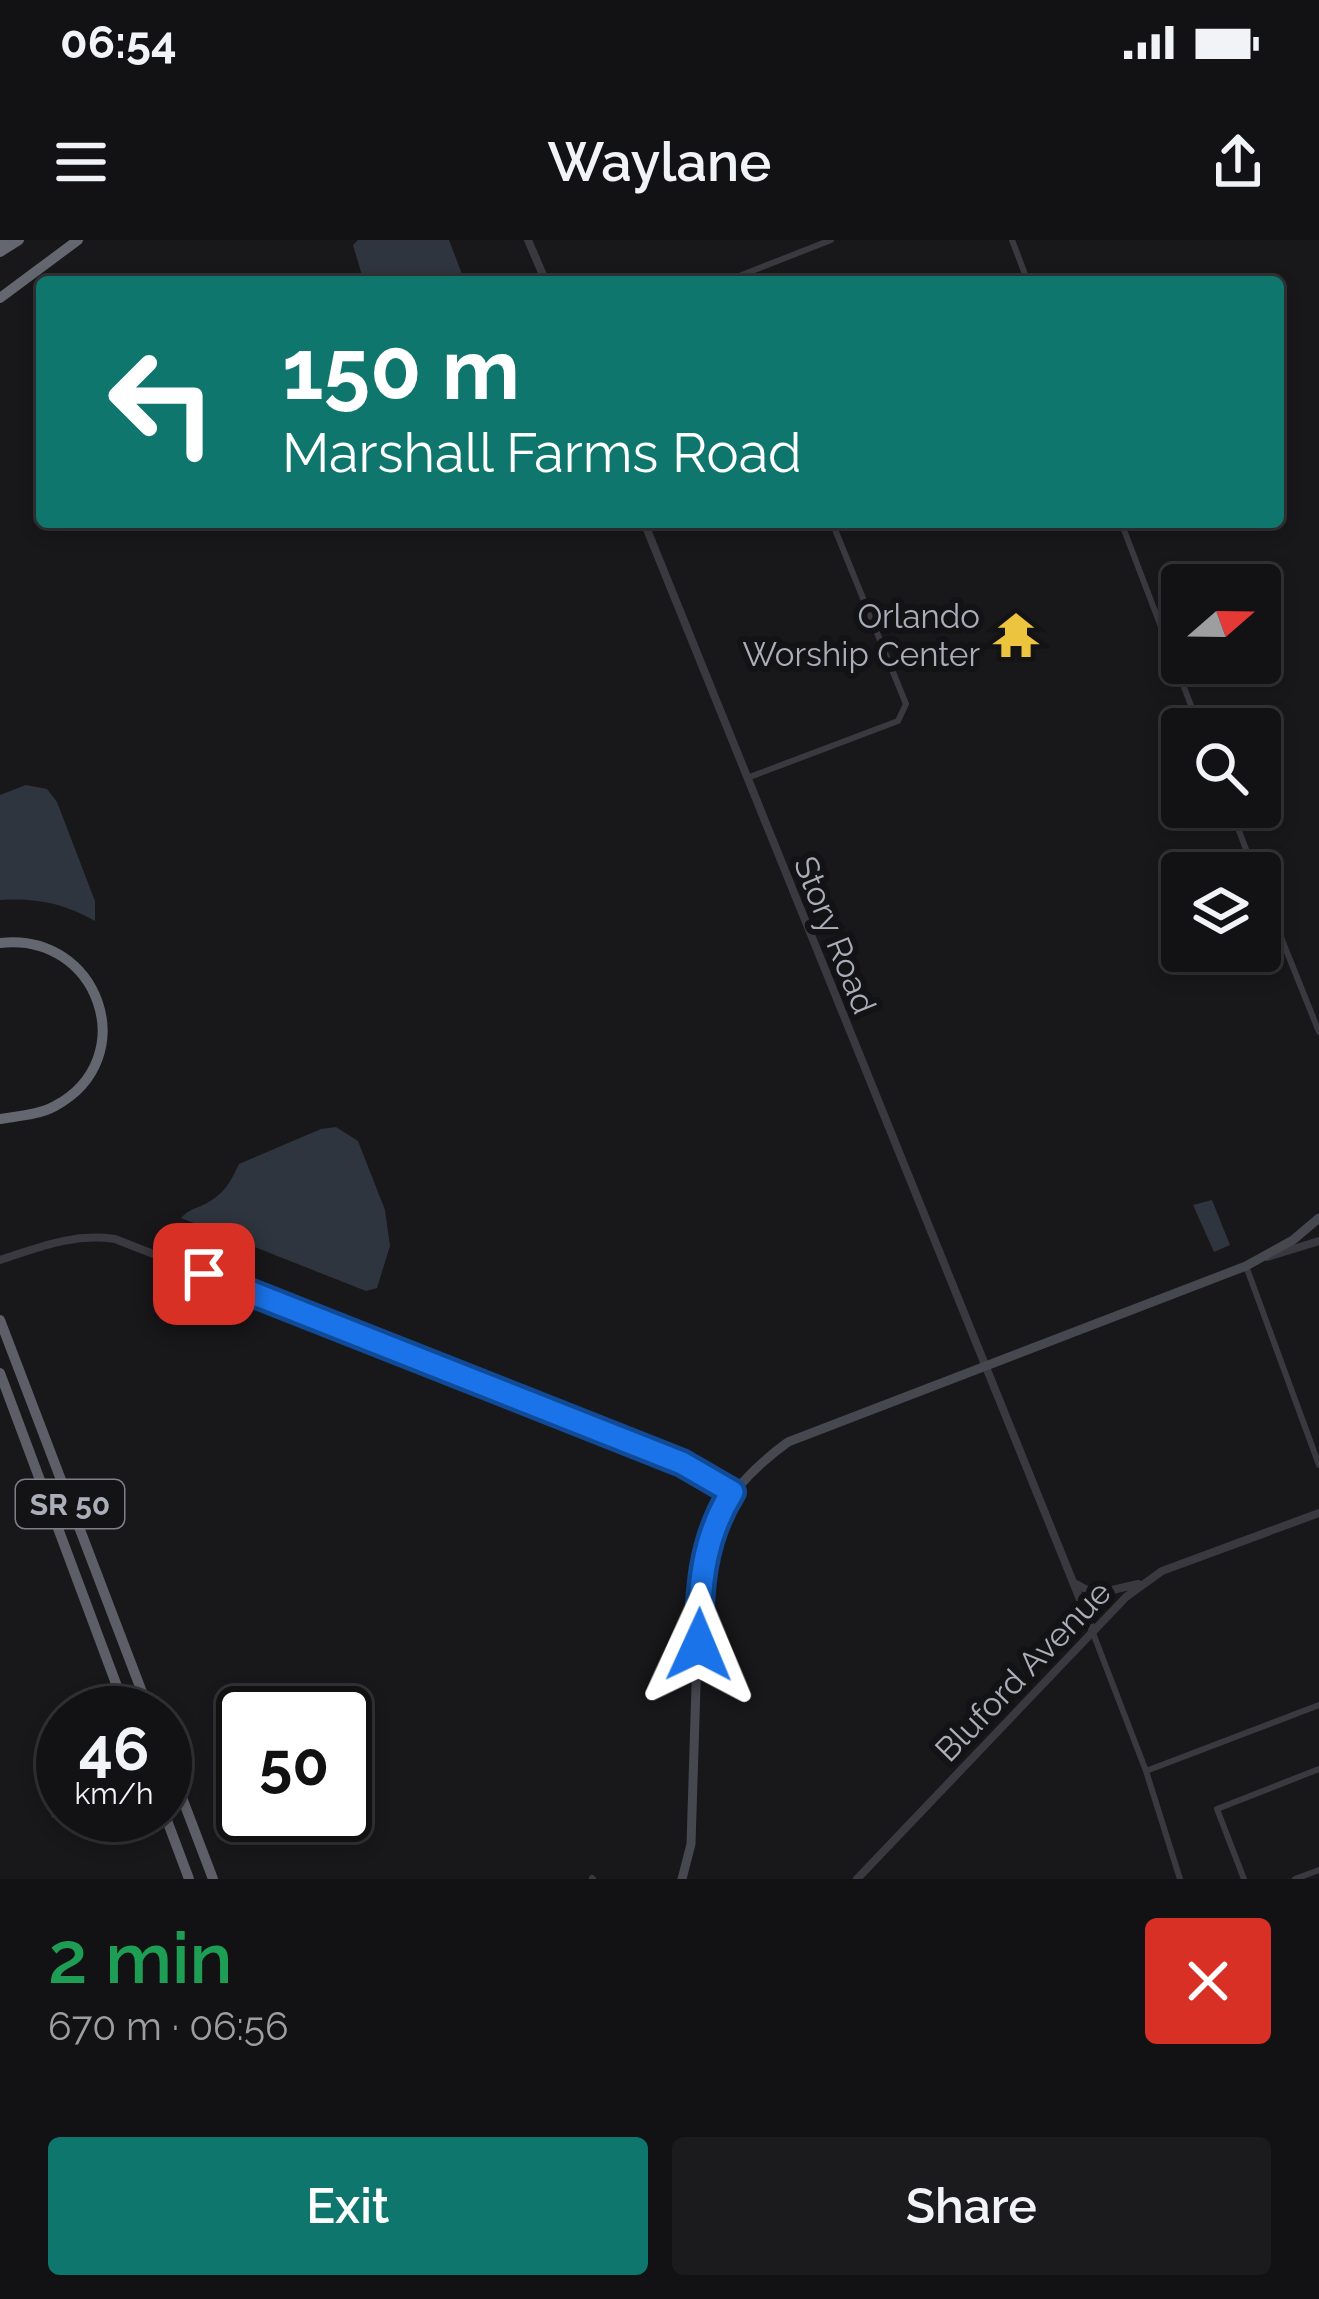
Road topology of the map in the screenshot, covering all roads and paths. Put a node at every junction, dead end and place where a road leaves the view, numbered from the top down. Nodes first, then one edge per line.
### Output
1 (19, 240) edge
2 (78, 240) edge
3 (528, 240) edge
4 (831, 240) edge
5 (1012, 240) edge
6 (0, 252) edge
7 (543, 276) edge
8 (742, 276) edge
9 (1026, 276) edge
10 (0, 298) edge
11 (646, 528) edge
12 (834, 528) edge
13 (1123, 528) edge
14 (1192, 708) edge
15 (747, 778) junction
16 (1281, 937) edge
17 (0, 947) edge
18 (1319, 1032) edge
19 (0, 1116) edge
20 (1318, 1220) edge
21 (1319, 1241) edge
22 (1265, 1258) junction
23 (0, 1260) edge
24 (1246, 1267) junction
25 (0, 1320) edge
26 (983, 1364) junction
27 (0, 1373) edge
28 (1319, 1465) edge
29 (732, 1492) junction
30 (1319, 1513) edge
31 (1146, 1581) junction
32 (1073, 1582) junction
33 (1092, 1629) junction
34 (117, 1686) edge
35 (140, 1686) edge
36 (1318, 1708) edge
37 (1319, 1769) edge
38 (1146, 1771) junction
39 (192, 1824) edge
40 (175, 1842) edge
41 (1319, 1870) edge
42 (189, 1879) edge
43 (213, 1879) edge
44 (682, 1879) edge
45 (857, 1879) edge
46 (1180, 1879) edge
47 (1244, 1879) edge
48 (1295, 1879) edge

1 - 6 highway
2 - 10 highway
3 - 7 street
4 - 8 street
5 - 9 street
11 - 15 street, Story Road
12 - 15 street
13 - 14 street
15 - 26 street, Story Road
16 - 18 street
17 - 19 highway
20 - 22 main road
21 - 22 street
22 - 24 main road
23 - 29 street
24 - 26 main road
24 - 28 street
25 - 35 highway, SR 50
26 - 29 main road
26 - 32 street, Story Road
27 - 34 highway, SR 50
29 - 44 main road
30 - 31 street, Bluford Avenue
31 - 32 street
31 - 33 street, Bluford Avenue
32 - 33 street, Story Road
33 - 38 street
33 - 45 street, Bluford Avenue
36 - 38 street
37 - 47 street
38 - 46 street
39 - 43 highway
40 - 42 highway
41 - 48 street

